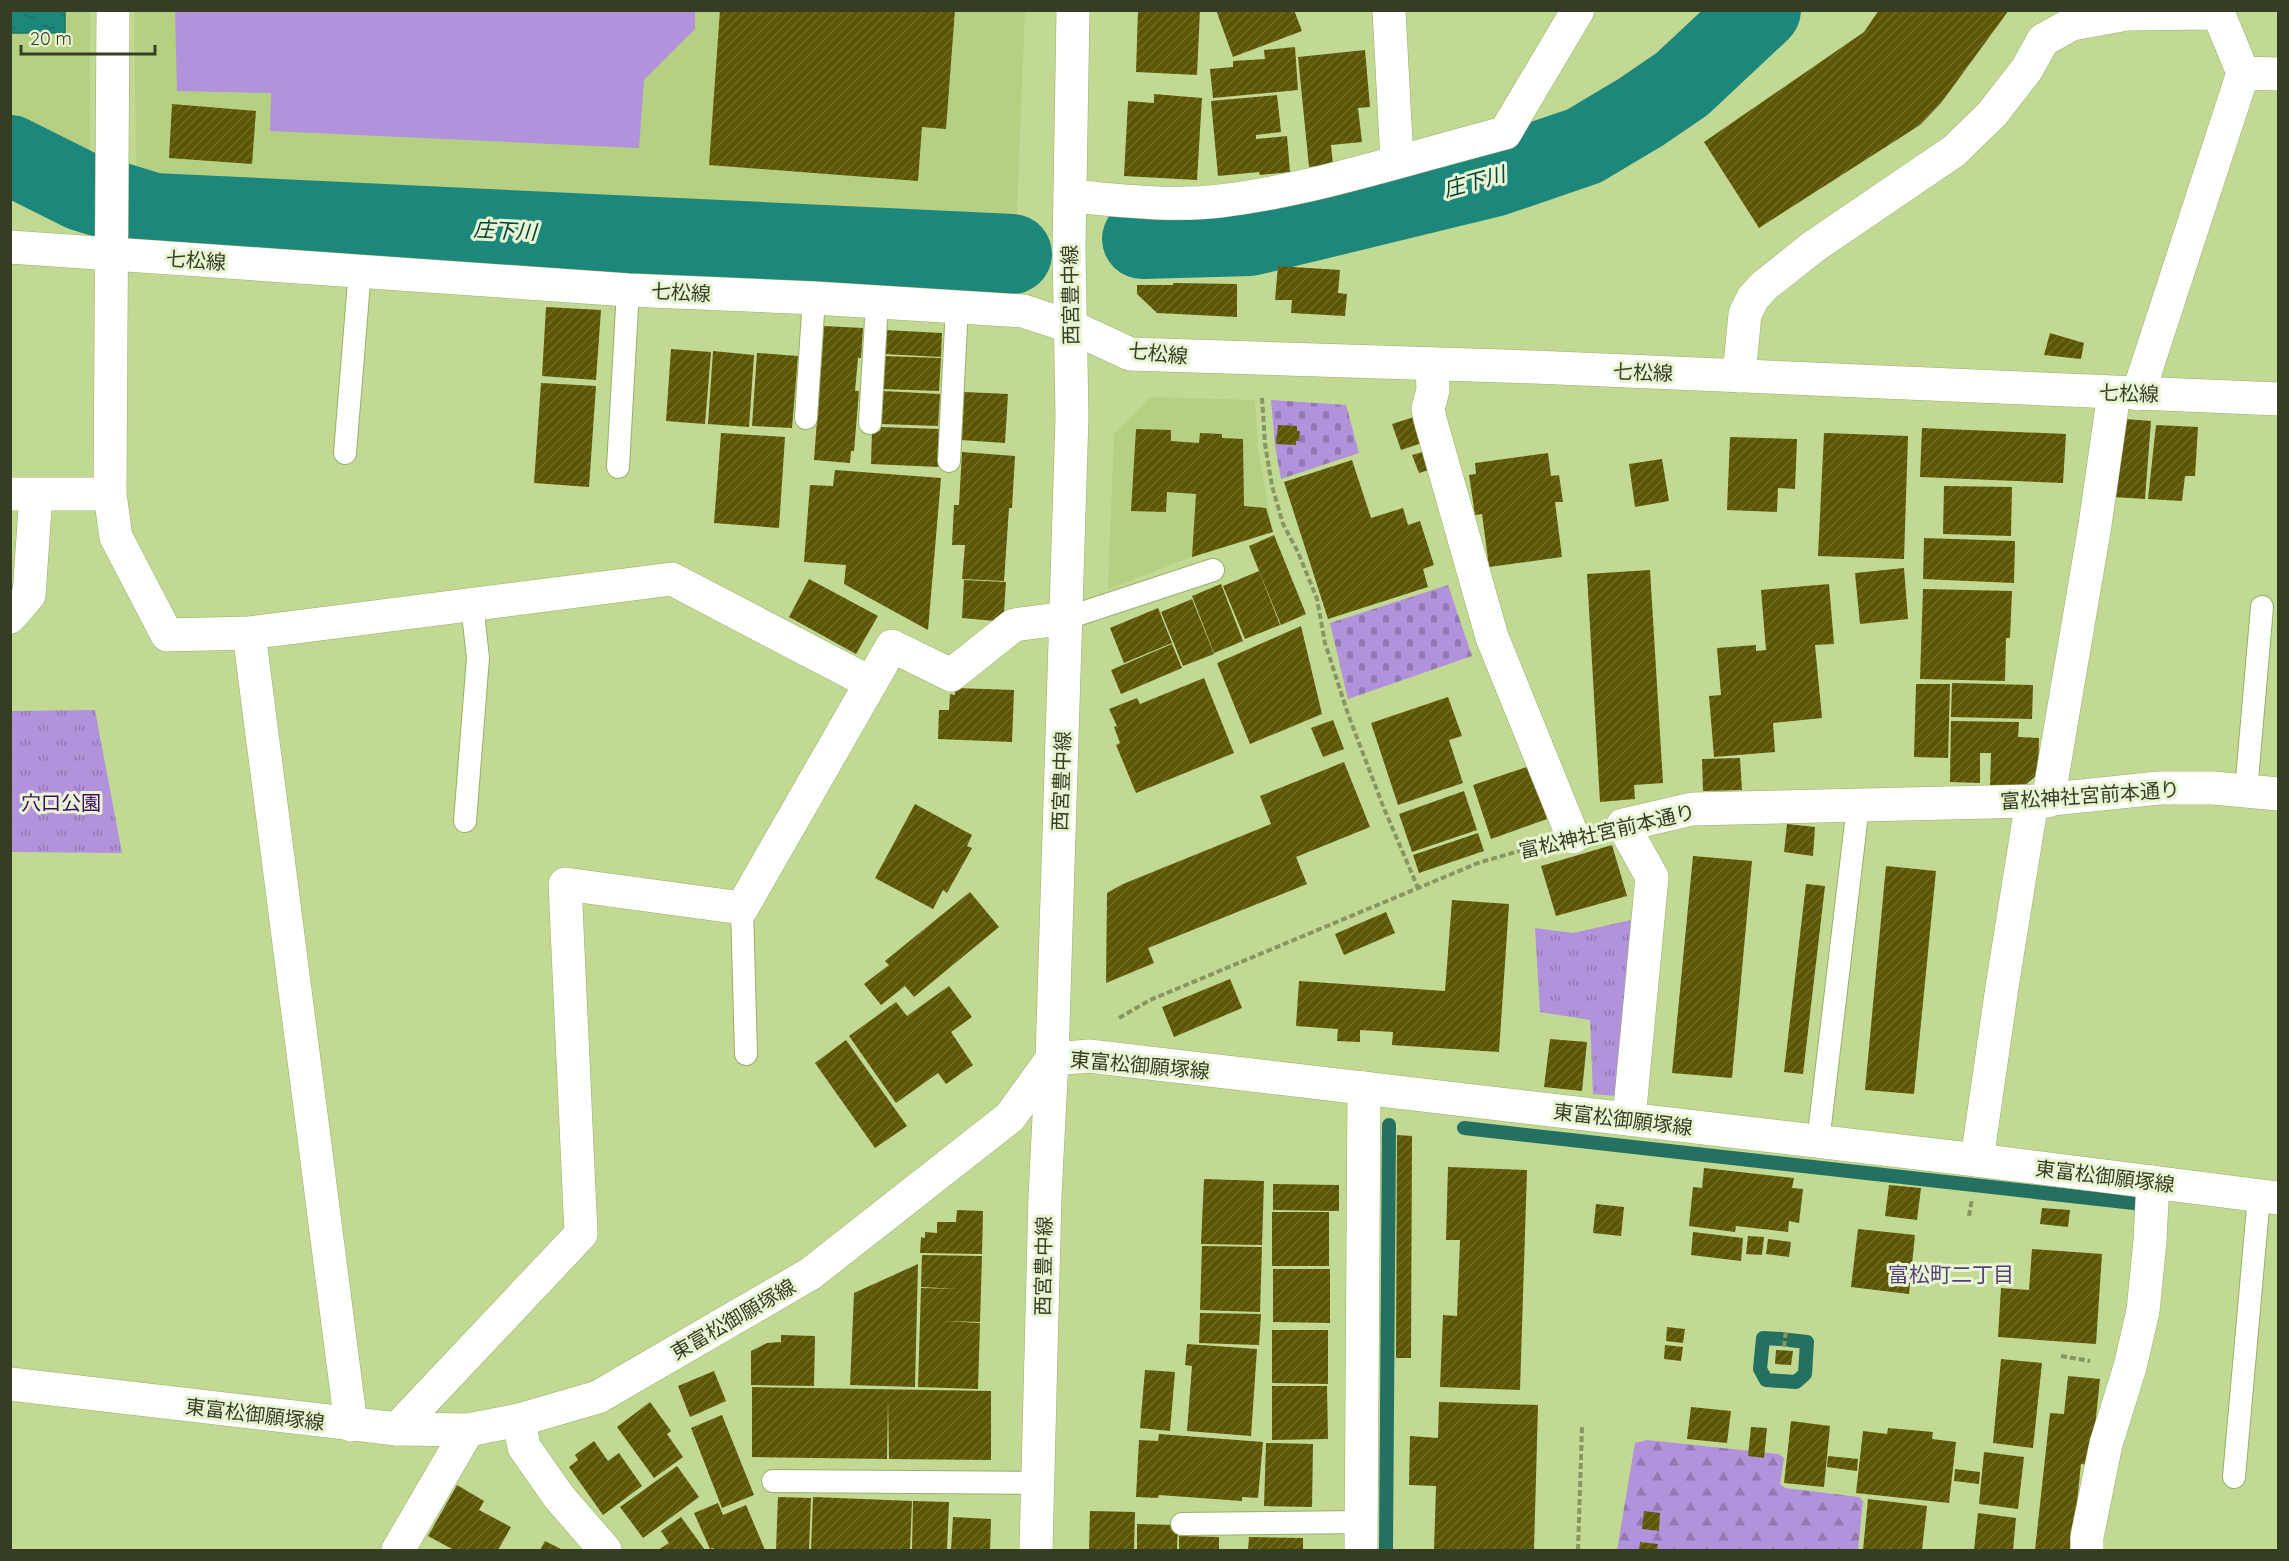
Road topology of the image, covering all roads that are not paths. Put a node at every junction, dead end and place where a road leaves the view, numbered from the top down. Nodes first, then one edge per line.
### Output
1 (113, 10) edge
2 (1073, 10) edge
3 (1389, 10) edge
4 (1578, 10) edge
5 (2217, 12) edge
6 (2243, 73) junction
7 (2278, 74) edge
8 (1397, 161) junction
9 (1070, 196) junction
10 (10, 247) edge
11 (112, 254) junction
12 (360, 270) junction
13 (628, 290) junction
14 (814, 298) junction
15 (877, 302) junction
16 (957, 307) junction
17 (1072, 327) junction
18 (1432, 364) junction
19 (1739, 376) junction
20 (2126, 393) junction
21 (2278, 399) edge
22 (806, 418) dead end
23 (870, 423) dead end
24 (345, 453) dead end
25 (949, 461) dead end
26 (618, 467) dead end
27 (23, 494) edge
28 (110, 494) junction
29 (21, 568) edge
30 (1213, 570) dead end
31 (472, 604) junction
32 (2262, 607) dead end
33 (10, 616) edge
34 (1067, 618) junction
35 (249, 633) junction
36 (871, 683) junction
37 (2246, 791) junction
38 (2278, 794) edge
39 (2040, 801) junction
40 (1857, 806) junction
41 (465, 821) dead end
42 (1573, 837) road end
43 (742, 908) junction
44 (746, 1054) dead end
45 (1052, 1059) junction
46 (1365, 1088) junction
47 (1629, 1119) junction
48 (1818, 1142) junction
49 (1977, 1160) junction
50 (2153, 1182) junction
51 (2269, 1197) edge
52 (10, 1384) edge
53 (519, 1420) junction
54 (351, 1425) junction
55 (397, 1429) junction
56 (468, 1430) junction
57 (2234, 1477) dead end
58 (774, 1481) dead end
59 (1038, 1483) junction
60 (1182, 1524) dead end
61 (1362, 1536) edge
62 (398, 1551) edge
63 (605, 1551) edge
64 (1036, 1551) edge
65 (2087, 1551) edge

1 - 11 street
2 - 9 street, 西宮豊中線
3 - 8 street
4 - 8 street
5 - 6 street
5 - 19 street
6 - 7 street
6 - 20 street
8 - 9 street
9 - 17 street, 西宮豊中線
10 - 11 street, 七松線
11 - 12 street, 七松線
11 - 28 street
12 - 13 street, 七松線
12 - 24 lane
13 - 14 street, 七松線
13 - 26 lane
14 - 15 street, 七松線
14 - 22 lane
15 - 16 street, 七松線
15 - 23 lane
16 - 17 street, 七松線
16 - 25 lane
17 - 18 street, 七松線
17 - 34 street, 西宮豊中線
18 - 19 street, 七松線
18 - 42 street
19 - 20 street, 七松線
20 - 21 street, 七松線
20 - 39 street
27 - 28 street
27 - 29 street
28 - 35 street
29 - 33 street
30 - 34 lane
31 - 35 street
31 - 36 street
31 - 41 lane
32 - 37 lane
34 - 36 street
34 - 45 street, 西宮豊中線
35 - 54 street
36 - 43 street
37 - 38 street, 富松神社宮前本通り
37 - 39 street, 富松神社宮前本通り
39 - 40 street, 富松神社宮前本通り
39 - 49 street
40 - 47 street, 富松神社宮前本通り
40 - 48 lane
43 - 44 lane
43 - 55 street
45 - 46 street, 東富松御願塚線
45 - 53 street, 東富松御願塚線
45 - 59 street, 西宮豊中線
46 - 47 street, 東富松御願塚線
46 - 61 street
47 - 48 street, 東富松御願塚線
48 - 49 street, 東富松御願塚線
49 - 50 street, 東富松御願塚線
50 - 51 street, 東富松御願塚線
50 - 65 street
51 - 57 lane
52 - 54 street, 東富松御願塚線
53 - 56 street, 東富松御願塚線
53 - 63 street
54 - 55 street, 東富松御願塚線
55 - 56 street, 東富松御願塚線
56 - 62 street
58 - 59 lane
59 - 64 street, 西宮豊中線
60 - 61 lane

